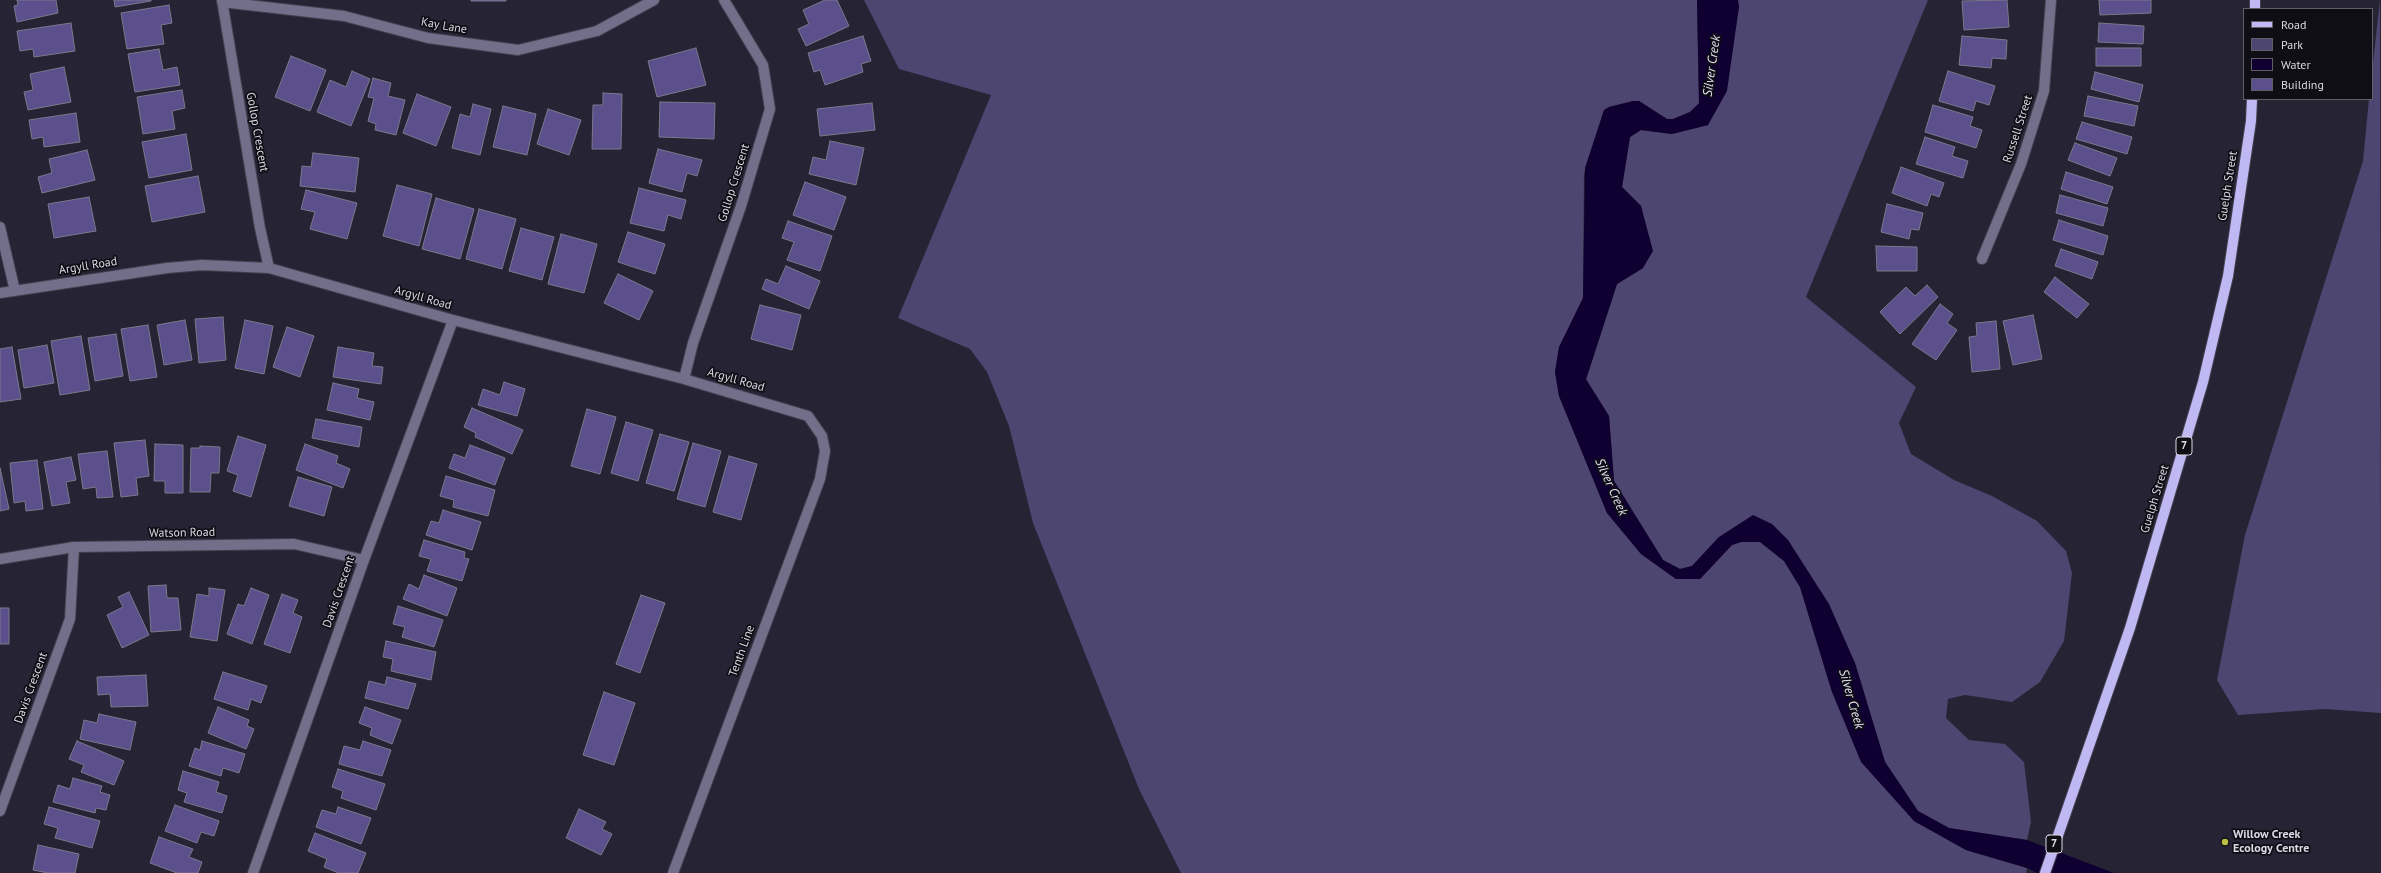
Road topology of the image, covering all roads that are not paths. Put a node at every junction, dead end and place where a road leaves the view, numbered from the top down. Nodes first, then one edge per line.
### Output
1 (654, 0) edge
2 (724, 0) edge
3 (2052, 0) edge
4 (222, 1) edge
5 (2252, 100) edge
6 (0, 227) edge
7 (1982, 259) dead end
8 (269, 268) junction
9 (15, 291) junction
10 (0, 293) edge
11 (453, 320) junction
12 (684, 379) junction
13 (822, 436) joint
14 (74, 547) junction
15 (0, 559) edge
16 (364, 560) junction
17 (0, 811) edge
18 (253, 873) edge
19 (673, 873) edge
20 (2044, 873) edge

1 - 4 street, Kay Lane
2 - 12 street, Gollop Crescent
3 - 7 street, Russell Street
4 - 8 street, Gollop Crescent
5 - 20 main road, Guelph Street / 7
6 - 9 street
8 - 9 street, Argyll Road
8 - 11 street, Argyll Road
9 - 10 street, Argyll Road
11 - 12 street, Argyll Road
11 - 16 street, Davis Crescent
12 - 13 street, Argyll Road
13 - 19 street, Tenth Line
14 - 15 street, Watson Road
14 - 16 street, Watson Road
14 - 17 street, Davis Crescent
16 - 18 street, Davis Crescent

